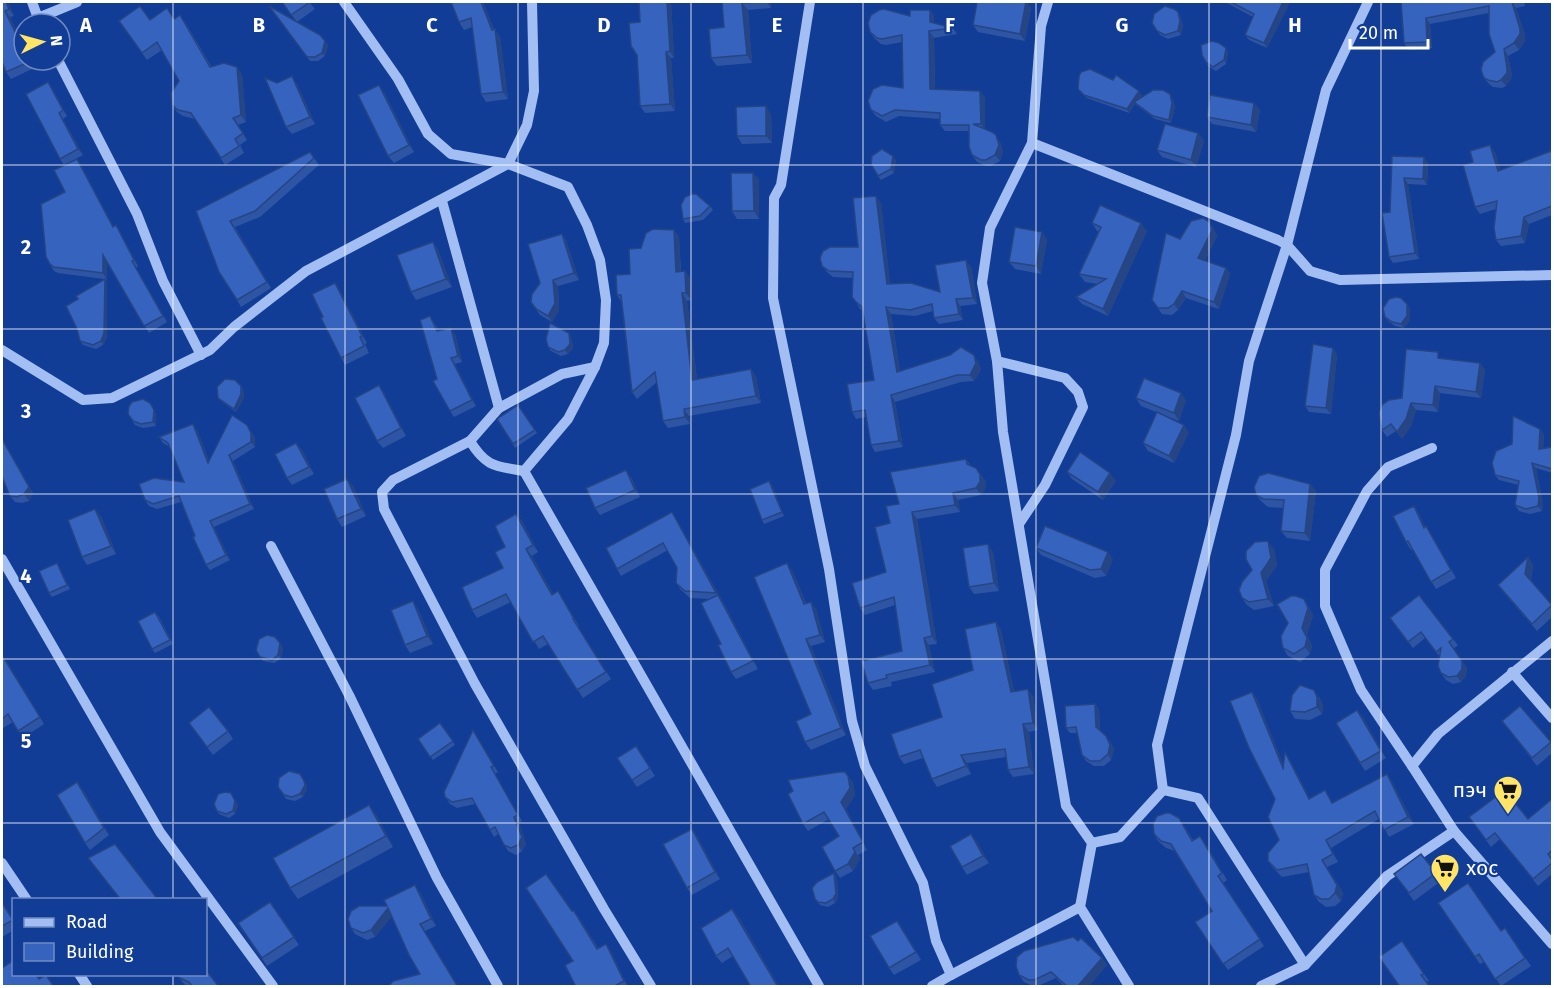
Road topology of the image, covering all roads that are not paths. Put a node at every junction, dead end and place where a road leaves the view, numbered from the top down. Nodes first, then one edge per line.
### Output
1 (77, 2) edge
2 (344, 2) edge
3 (532, 2) edge
4 (810, 2) edge
5 (1048, 2) edge
6 (1368, 2) edge
7 (58, 12) edge
8 (64, 72) edge
9 (1032, 144) junction
10 (508, 164) junction
11 (442, 201) junction
12 (1287, 245) junction
13 (1552, 275) edge
14 (2, 350) edge
15 (201, 355) junction
16 (997, 361) junction
17 (595, 367) junction
18 (499, 408) junction
19 (470, 441) junction
20 (1432, 448) dead end
21 (524, 471) junction
22 (1018, 524) junction
23 (271, 546) dead end
24 (2, 559) edge
25 (1552, 641) edge
26 (1512, 672) junction
27 (1552, 718) edge
28 (1412, 766) junction
29 (1163, 790) junction
30 (1454, 831) junction
31 (1092, 843) junction
32 (2, 863) edge
33 (26, 898) edge
34 (1080, 908) junction
35 (1552, 944) edge
36 (1305, 965) junction
37 (951, 975) junction
38 (1268, 985) edge
39 (273, 987) edge
40 (498, 987) edge
41 (651, 987) edge
42 (819, 987) edge
43 (932, 987) edge
44 (1129, 987) edge

1 - 7 street
2 - 10 street
3 - 10 street
4 - 37 street
5 - 9 street
6 - 12 street
8 - 15 street
9 - 12 street
9 - 16 street
10 - 11 street
10 - 17 street
11 - 15 street
11 - 18 street
12 - 13 street
12 - 29 street
14 - 15 street
16 - 22 street
16 - 22 street
17 - 18 street
17 - 21 street
18 - 19 street
19 - 21 street
19 - 41 street
20 - 28 street
21 - 42 street
22 - 31 street
23 - 40 street
24 - 39 street
25 - 26 street
26 - 27 street
26 - 28 street
28 - 30 street
29 - 31 street
29 - 36 street
30 - 35 street
30 - 36 street
31 - 34 street
32 - 33 street
34 - 37 street
34 - 44 street
36 - 38 street
37 - 43 street

